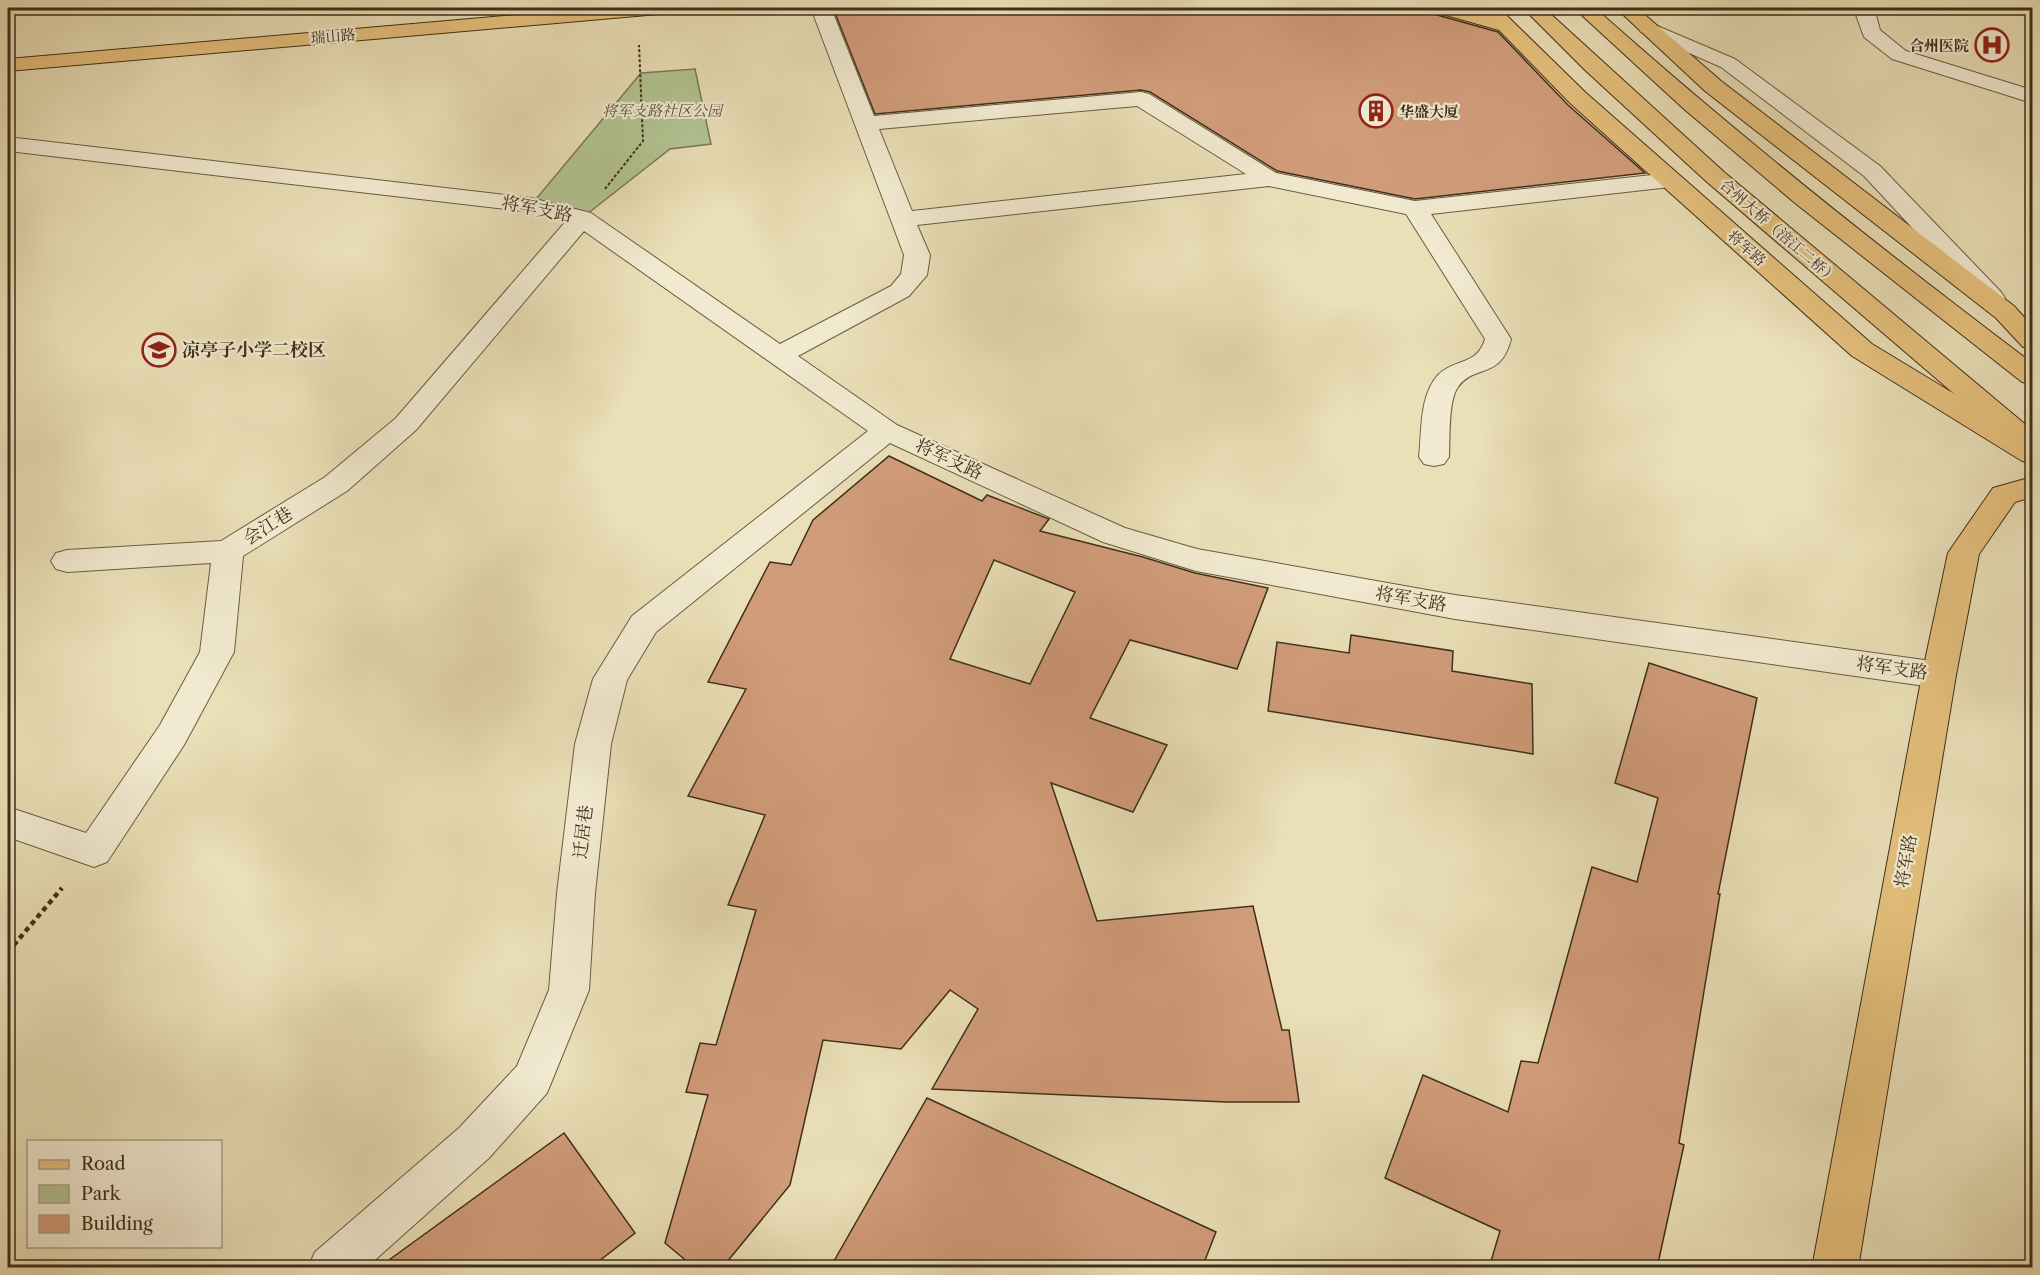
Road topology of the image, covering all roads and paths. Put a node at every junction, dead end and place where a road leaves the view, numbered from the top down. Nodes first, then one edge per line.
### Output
1 (485, 8) edge
2 (659, 8) edge
3 (821, 8) edge
4 (1442, 8) edge
5 (1488, 8) edge
6 (1533, 8) edge
7 (1584, 8) edge
8 (1626, 8) edge
9 (1870, 8) edge
10 (636, 9) junction
11 (1648, 18) edge
12 (1506, 26) junction
13 (8, 49) edge
14 (8, 65) edge
15 (2032, 97) edge
16 (866, 123) junction
17 (8, 144) edge
18 (1269, 179) junction
19 (1670, 180) junction
20 (1414, 208) junction
21 (582, 218) junction
22 (903, 219) junction
23 (2032, 341) edge
24 (780, 355) junction
25 (2032, 376) edge
26 (888, 431) junction
27 (2032, 445) edge
28 (2032, 454) edge
29 (1434, 457) dead end
30 (2032, 487) edge
31 (228, 551) junction
32 (67, 561) dead end
33 (1938, 675) junction
34 (8, 822) edge
35 (94, 851) junction
36 (8, 952) edge
37 (331, 1268) edge
38 (1835, 1268) edge

1 - 13 main road, 瑞山路
2 - 10 main road, 瑞山路
3 - 16 street
4 - 12 main road
5 - 12 main road, 将军路
6 - 27 main road, 合州大桥（涪江二桥）
7 - 25 main road
8 - 11 main road
9 - 15 street
10 - 14 main road, 瑞山路
10 - 21 path
11 - 23 main road
12 - 19 main road, 将军路
16 - 18 street
16 - 22 street
17 - 21 street, 将军支路
18 - 20 street
18 - 22 street
19 - 20 street
19 - 28 main road, 将军路
20 - 29 street
21 - 24 street, 将军支路
21 - 31 street, 会江巷
22 - 24 street
24 - 26 street, 将军支路
26 - 33 street, 将军支路
26 - 37 street, 迁居巷
30 - 33 main road, 将军路
31 - 32 street
31 - 35 street, 会江巷
33 - 38 main road, 将军路
34 - 35 street
35 - 36 path

